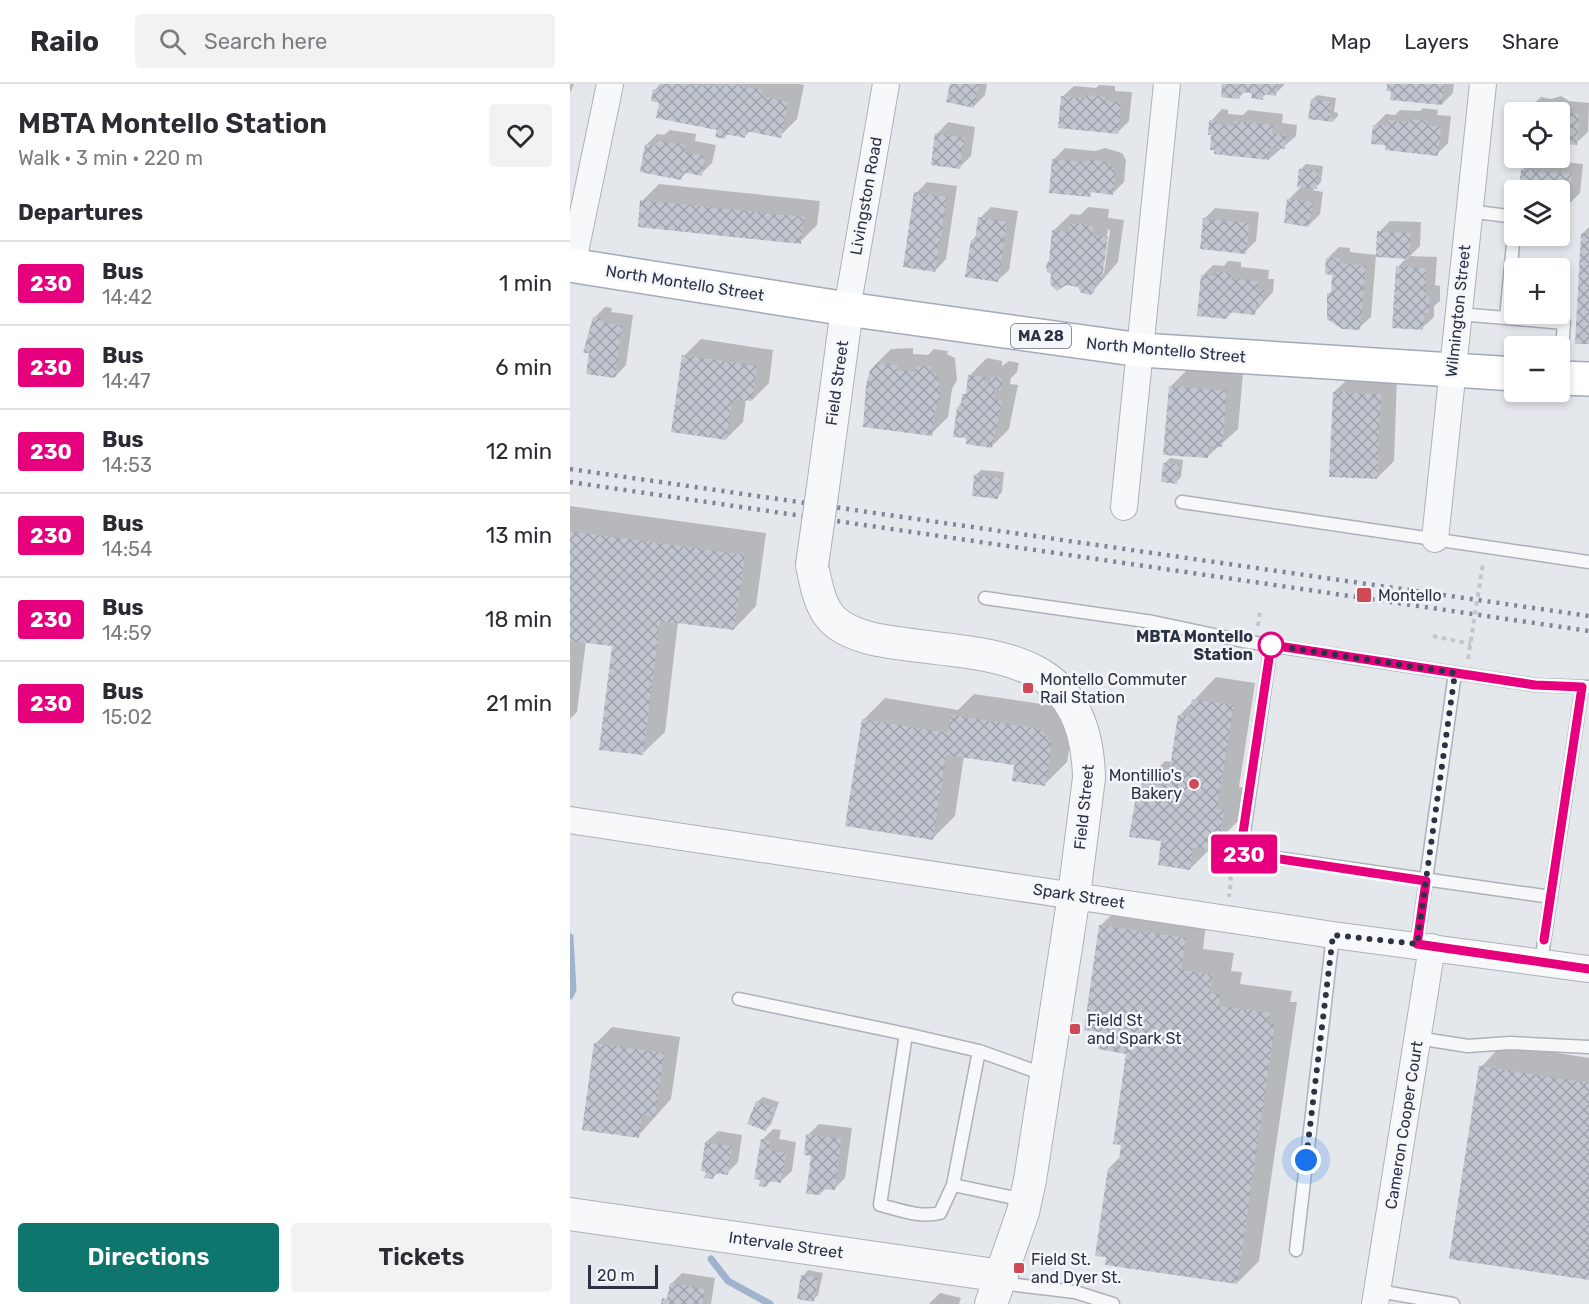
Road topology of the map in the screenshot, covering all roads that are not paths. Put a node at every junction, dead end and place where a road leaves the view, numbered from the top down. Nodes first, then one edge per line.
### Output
1 (610, 84) edge
2 (886, 84) edge
3 (1167, 84) edge
4 (1483, 84) edge
5 (1469, 211) junction
6 (1504, 216) edge
7 (571, 266) edge
8 (847, 309) junction
9 (1459, 314) junction
10 (1504, 318) edge
11 (1142, 350) junction
12 (1452, 370) junction
13 (1504, 373) edge
14 (1570, 378) edge
15 (1589, 379) edge
16 (1182, 502) dead end
17 (1124, 507) dead end
18 (1435, 539) junction
19 (1589, 562) edge
20 (985, 598) dead end
21 (1271, 645) junction
22 (1461, 674) junction
23 (1586, 687) edge
24 (570, 820) edge
25 (1426, 881) junction
26 (1074, 895) junction
27 (1551, 897) junction
28 (1333, 935) junction
29 (1424, 945) junction
30 (1541, 962) junction
31 (1589, 969) edge
32 (739, 999) dead end
33 (906, 1034) junction
34 (1418, 1038) junction
35 (1589, 1047) edge
36 (979, 1051) junction
37 (1047, 1076) junction
38 (953, 1185) junction
39 (1025, 1200) junction
40 (570, 1214) edge
41 (1296, 1250) dead end
42 (997, 1288) edge
43 (1377, 1298) edge
44 (1113, 1304) edge
45 (1453, 1304) edge

1 - 7 street
2 - 8 street, Livingston Road
3 - 11 street
4 - 5 street, Wilmington Street
5 - 6 lane
5 - 9 street, Wilmington Street
7 - 8 main road, North Montello Street / MA 28
8 - 11 main road, North Montello Street / MA 28
8 - 26 street, Field Street, bridge
9 - 10 lane
9 - 12 street, Wilmington Street
11 - 12 main road, North Montello Street / MA 28
11 - 17 street
12 - 13 main road, North Montello Street / MA 28
12 - 18 street, Wilmington Street
14 - 15 main road
16 - 18 lane
18 - 19 lane
20 - 21 lane
21 - 22 lane
21 - 25 lane
22 - 23 lane
22 - 25 lane
23 - 27 lane
24 - 26 street, Spark Street
25 - 27 lane
25 - 29 lane
26 - 28 street, Spark Street
26 - 37 street, Field Street
27 - 30 lane
28 - 29 street, Spark Street
28 - 41 lane
29 - 30 street, Spark Street
29 - 34 street, Cameron Cooper Court
30 - 31 street, Spark Street
32 - 33 lane
33 - 36 lane
33 - 38 lane
34 - 35 lane
34 - 43 street, Cameron Cooper Court
36 - 37 lane
36 - 38 lane
37 - 39 street, Field Street
38 - 39 lane
39 - 42 street, Field Street
40 - 42 street, Intervale Street
42 - 44 lane
43 - 45 lane

